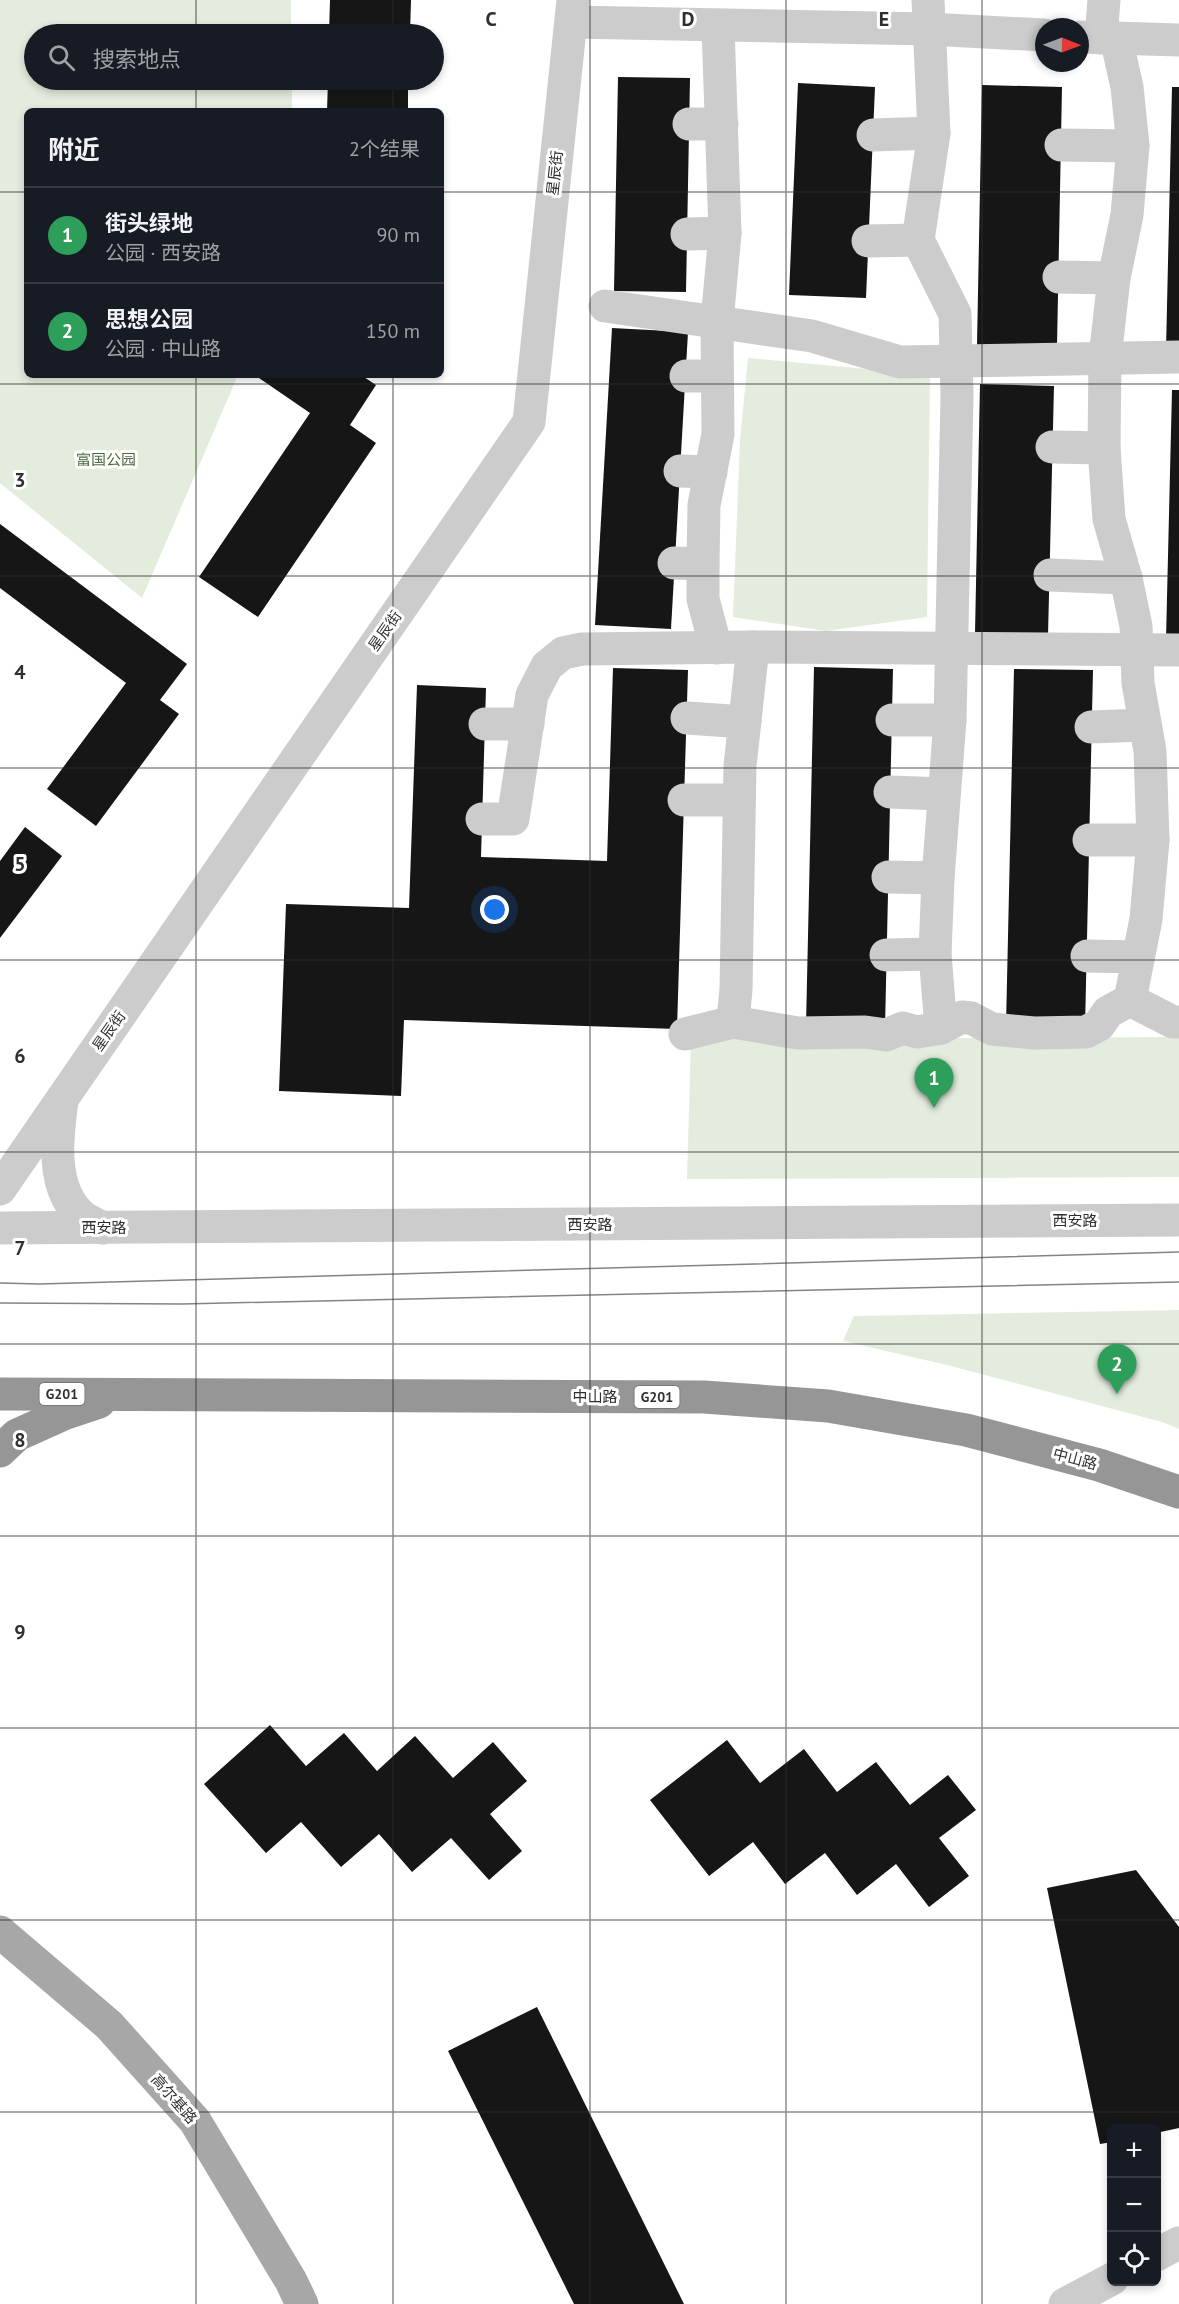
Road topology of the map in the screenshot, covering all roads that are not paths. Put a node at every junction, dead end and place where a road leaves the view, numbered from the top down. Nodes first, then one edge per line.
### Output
1 (1104, 0) edge
2 (572, 11) edge
3 (928, 15) edge
4 (728, 17) edge
5 (1035, 33) edge
6 (1099, 38) edge
7 (1179, 40) edge
8 (689, 123) dead end
9 (723, 124) junction
10 (934, 134) junction
11 (873, 135) dead end
12 (1062, 145) dead end
13 (1133, 146) junction
14 (725, 233) junction
15 (687, 234) dead end
16 (918, 240) junction
17 (868, 241) dead end
18 (1059, 277) dead end
19 (1114, 278) junction
20 (605, 306) dead end
21 (717, 322) junction
22 (1179, 357) edge
23 (1105, 358) junction
24 (956, 361) junction
25 (686, 376) dead end
26 (717, 376) junction
27 (1052, 447) dead end
28 (1104, 448) junction
29 (1050, 575) dead end
30 (1126, 578) junction
31 (716, 648) junction
32 (753, 648) junction
33 (951, 649) junction
34 (1137, 650) junction
35 (1179, 650) edge
36 (687, 718) dead end
37 (892, 720) dead end
38 (950, 720) junction
39 (745, 722) junction
40 (485, 724) dead end
41 (528, 724) junction
42 (1145, 724) junction
43 (1091, 727) dead end
44 (890, 792) dead end
45 (944, 794) junction
46 (684, 800) dead end
47 (739, 800) junction
48 (482, 819) dead end
49 (1089, 840) dead end
50 (1153, 840) junction
51 (888, 877) dead end
52 (938, 878) junction
53 (935, 954) junction
54 (886, 955) dead end
55 (1086, 956) dead end
56 (1138, 957) junction
57 (1130, 1000) junction
58 (733, 1022) junction
59 (1179, 1022) edge
60 (941, 1028) junction
61 (686, 1034) dead end
62 (62, 1099) junction
63 (0, 1189) edge
64 (1179, 1220) edge
65 (0, 1228) edge
66 (104, 1228) junction
67 (0, 1394) edge
68 (124, 1394) junction
69 (0, 1451) edge
70 (1179, 1492) edge
71 (0, 1932) edge
72 (1179, 2243) edge
73 (1161, 2252) edge
74 (1107, 2282) edge
75 (302, 2304) edge
76 (1065, 2304) edge

1 - 6 street
2 - 4 street
2 - 62 street, 星辰街
3 - 4 street
3 - 5 street
3 - 10 street
4 - 9 street
6 - 7 street
6 - 13 street
8 - 9 street
9 - 14 street
10 - 11 street
10 - 16 street
12 - 13 street
13 - 19 street
14 - 15 street
14 - 21 street
16 - 17 street
16 - 24 street
18 - 19 street
19 - 23 street
20 - 21 street
21 - 24 street
21 - 26 street
22 - 23 street
23 - 24 street
23 - 28 street
24 - 33 street
25 - 26 street
26 - 31 street
27 - 28 street
28 - 30 street
29 - 30 street
30 - 34 street
31 - 32 street
31 - 41 street
32 - 33 street
32 - 39 street
33 - 34 street
33 - 38 street
34 - 35 street
34 - 42 street
36 - 39 street
37 - 38 street
38 - 45 street
39 - 47 street
40 - 41 street
41 - 48 street
42 - 43 street
42 - 50 street
44 - 45 street
45 - 52 street
46 - 47 street
47 - 58 street
49 - 50 street
50 - 56 street
51 - 52 street
52 - 53 street
53 - 54 street
53 - 60 street
55 - 56 street
56 - 57 street
57 - 59 street
57 - 60 street
58 - 60 street
58 - 61 street
62 - 63 street, 星辰街
62 - 66 street
64 - 66 street, 西安路
65 - 66 street, 西安路
67 - 68 highway, 中山路 / G201
68 - 69 highway
68 - 70 highway, 中山路 / G201
71 - 75 main road, 高尔基路
72 - 73 street
74 - 76 street

